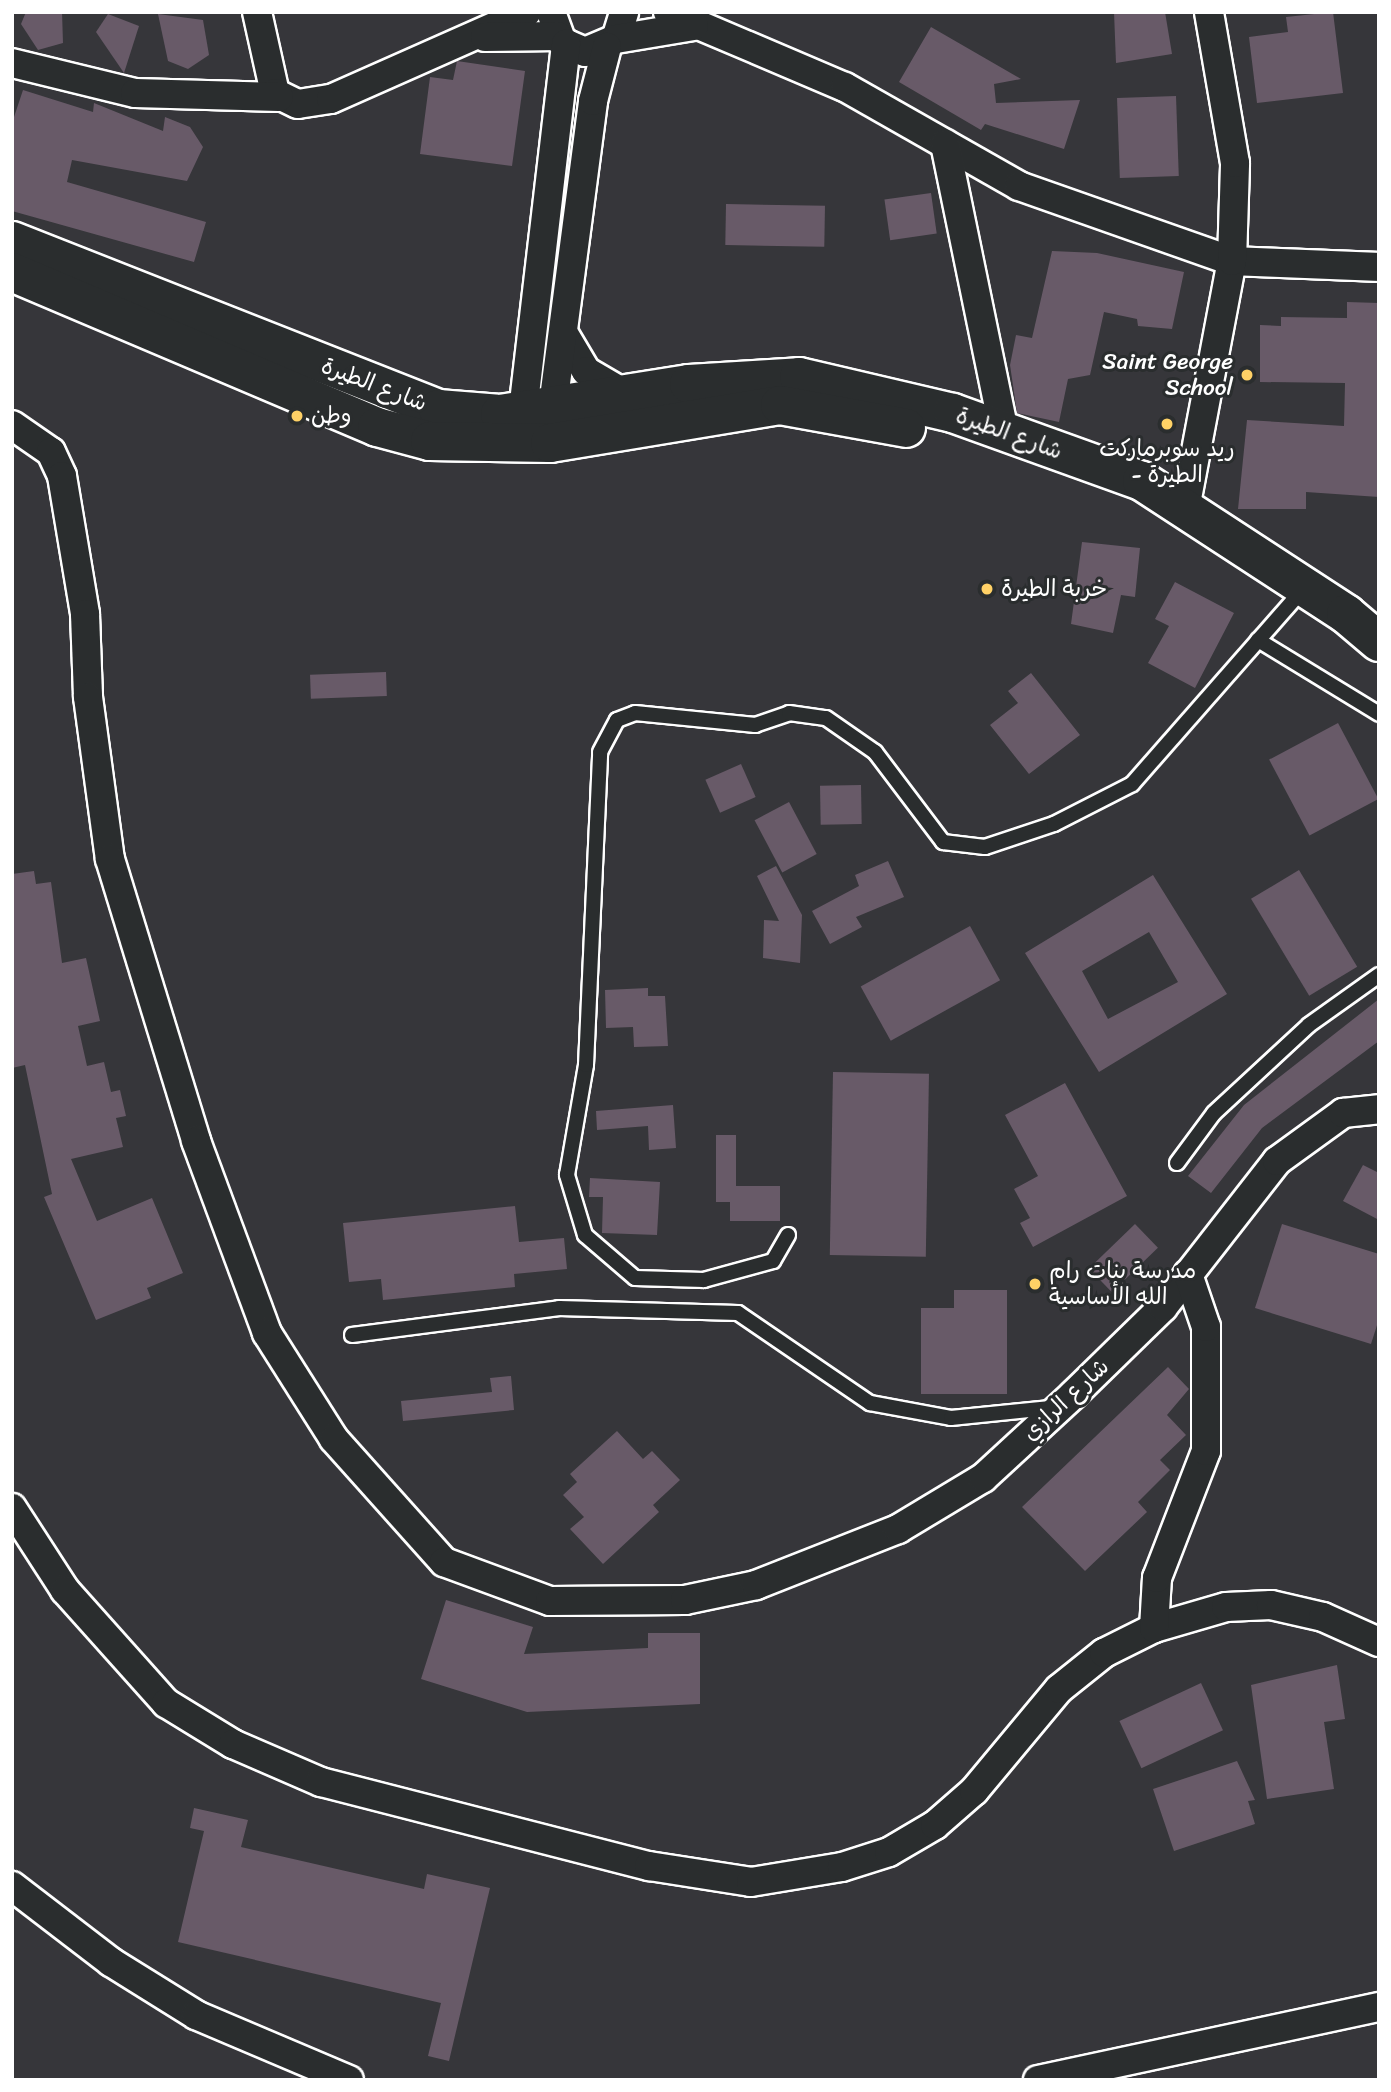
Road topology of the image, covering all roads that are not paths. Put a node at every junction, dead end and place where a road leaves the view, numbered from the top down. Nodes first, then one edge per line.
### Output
1 (527, 12) edge
2 (624, 12) edge
3 (668, 12) edge
4 (1209, 12) edge
5 (261, 15) edge
6 (704, 26) junction
7 (558, 31) edge
8 (482, 37) junction
9 (611, 43) junction
10 (12, 64) edge
11 (279, 96) junction
12 (945, 144) junction
13 (12, 241) edge
14 (1232, 261) junction
15 (1379, 267) edge
16 (12, 272) edge
17 (564, 334) junction
18 (630, 396) junction
19 (539, 410) junction
20 (12, 425) edge
21 (1004, 432) junction
22 (543, 444) junction
23 (1185, 509) junction
24 (1305, 587) junction
25 (1258, 640) junction
26 (1379, 642) edge
27 (1379, 714) edge
28 (1379, 975) edge
29 (1379, 1109) edge
30 (1177, 1164) dead end
31 (788, 1235) dead end
32 (1188, 1274) junction
33 (352, 1335) dead end
34 (1061, 1405) junction
35 (12, 1508) edge
36 (1154, 1628) junction
37 (1379, 1642) edge
38 (12, 1886) edge
39 (1379, 2007) edge
40 (349, 2080) edge
41 (1038, 2080) edge

1 - 8 street
2 - 9 street
3 - 6 street
4 - 14 street
5 - 11 street
6 - 9 street
6 - 12 street
7 - 8 street
7 - 9 street
7 - 19 street
8 - 11 street
9 - 17 street
10 - 11 street
12 - 14 street
12 - 21 street
13 - 19 main road, شارع الطيرة
14 - 15 street
14 - 23 street
16 - 22 main road, شارع الطيرة
17 - 18 street
17 - 19 street
18 - 19 main road, شارع الطيرة
18 - 21 main road, شارع الطيرة
19 - 22 street
20 - 34 street, شارع الرازي
21 - 23 main road, شارع الطيرة
22 - 23 main road, شارع الطيرة
23 - 24 main road
24 - 25 lane
24 - 26 main road
25 - 27 lane
25 - 31 lane
28 - 30 lane
29 - 32 street, شارع الرازي
32 - 34 street, شارع الرازي
32 - 36 street
33 - 34 lane
35 - 36 street
36 - 37 street
38 - 40 street
39 - 41 street

